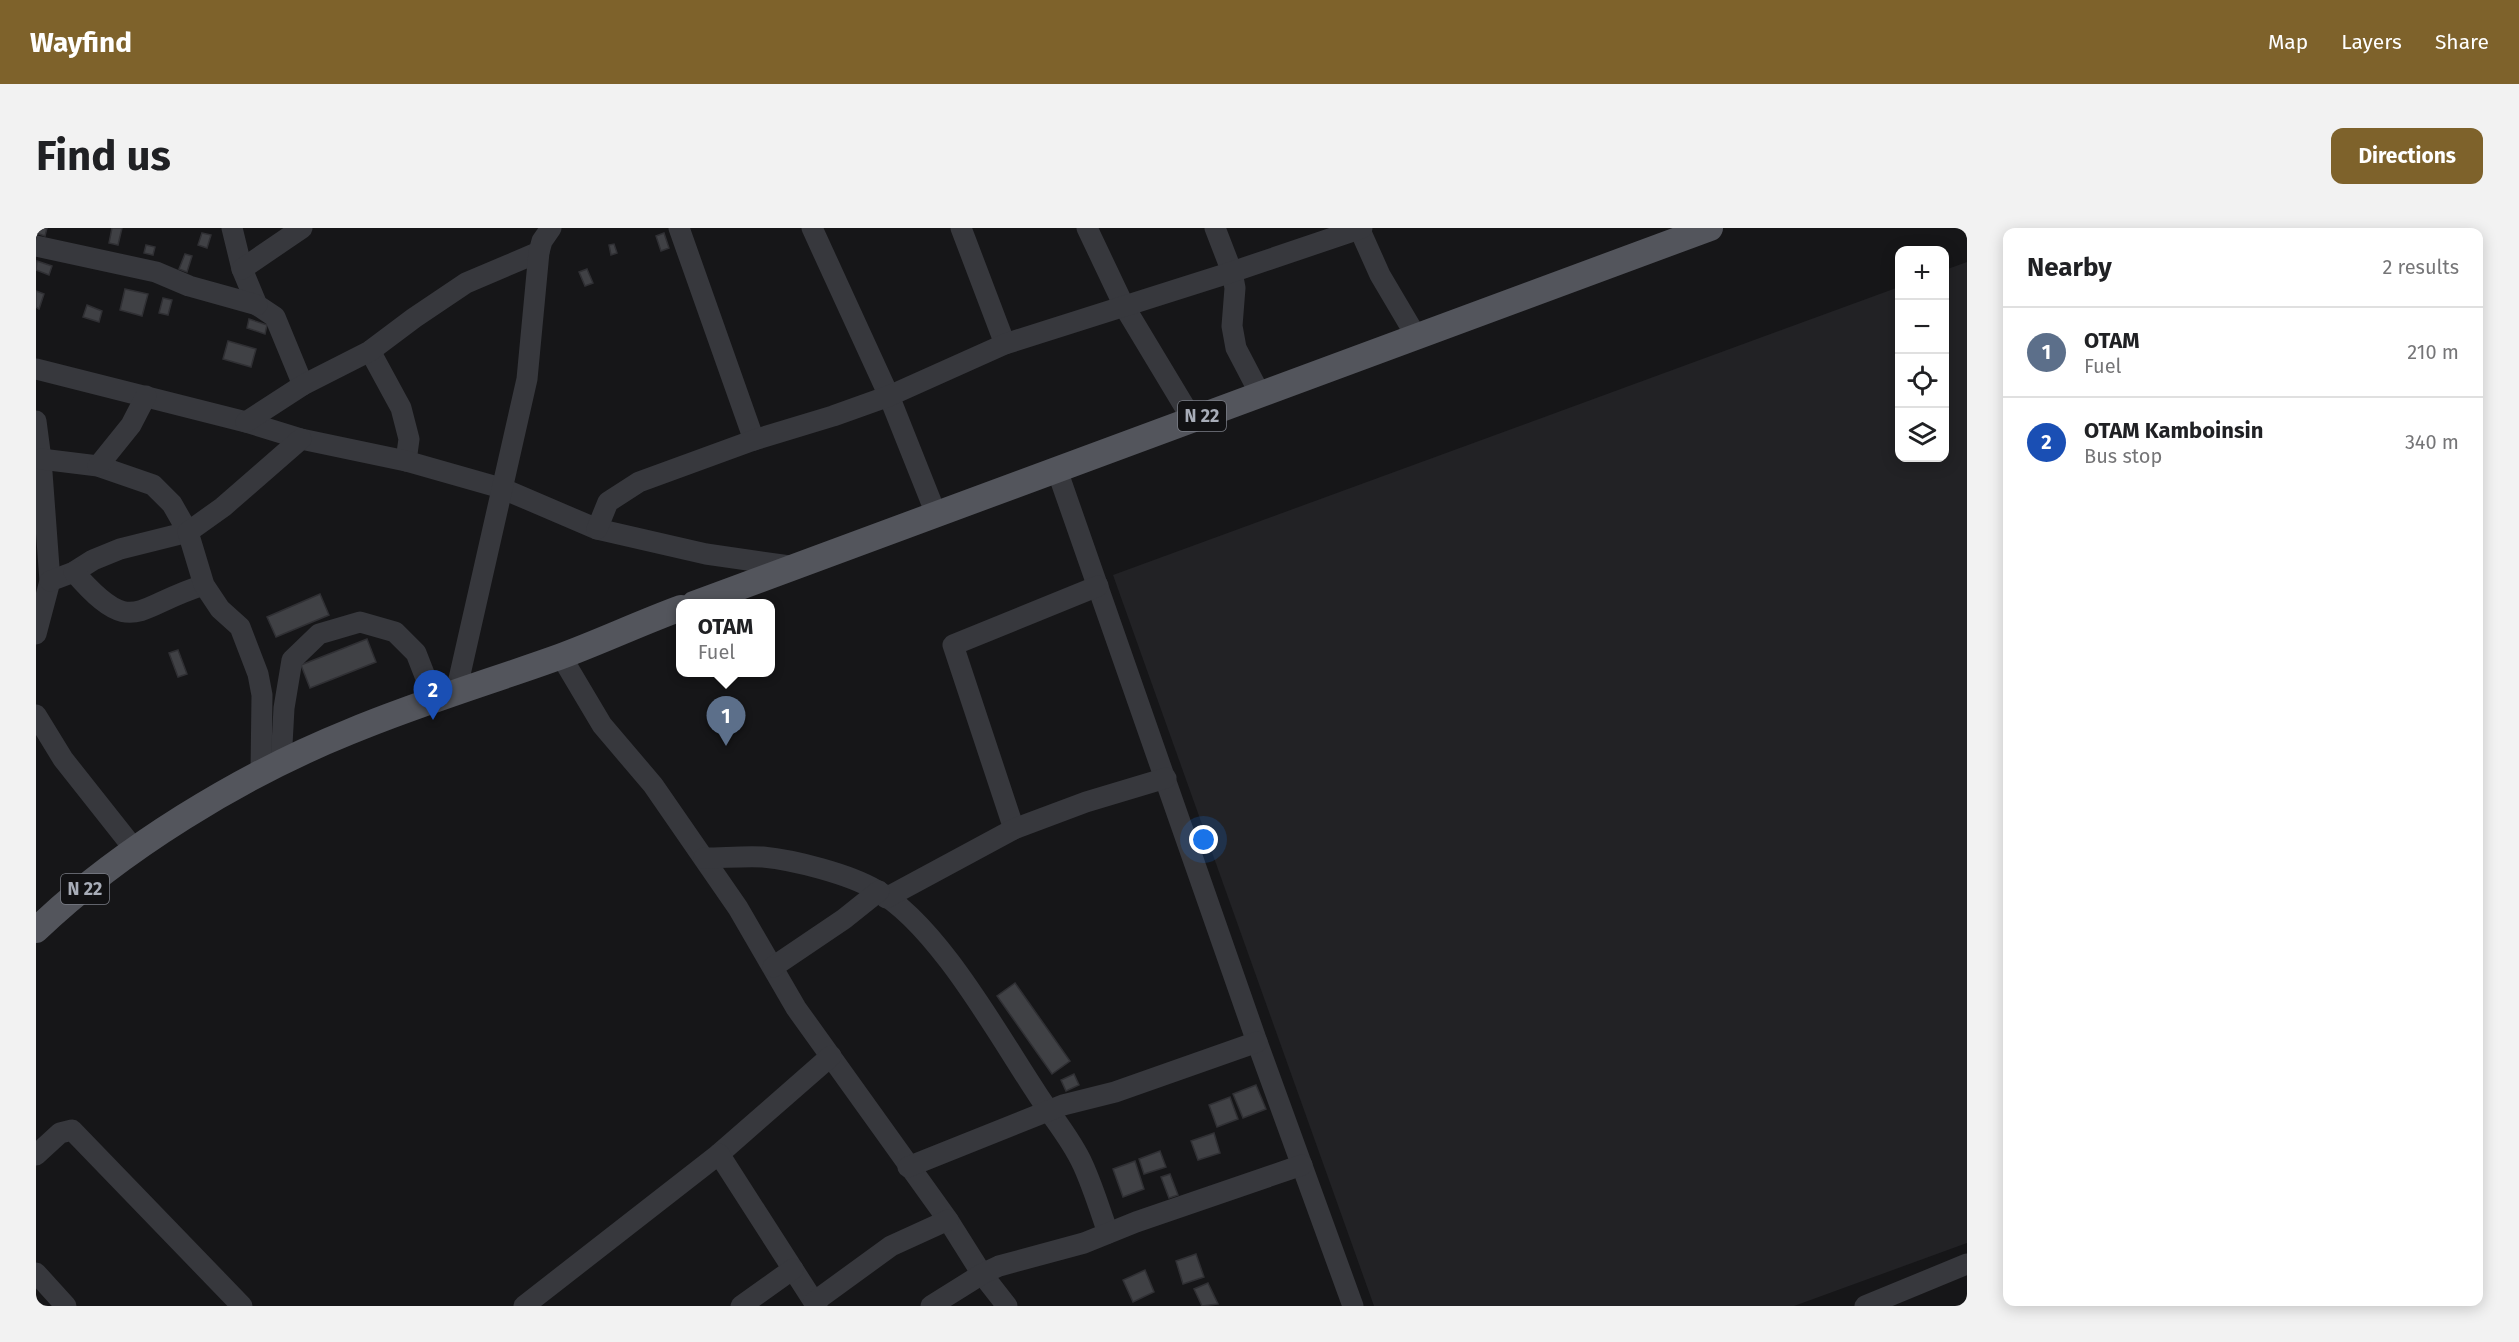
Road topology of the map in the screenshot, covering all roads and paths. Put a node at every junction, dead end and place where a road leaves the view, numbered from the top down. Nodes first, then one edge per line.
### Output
1 (232, 228) edge
2 (302, 228) edge
3 (551, 228) edge
4 (679, 228) edge
5 (812, 228) edge
6 (961, 228) edge
7 (1087, 228) edge
8 (1215, 228) edge
9 (1360, 228) edge
10 (1710, 228) edge
11 (36, 246) edge
12 (539, 252) junction
13 (243, 269) junction
14 (1232, 272) junction
15 (257, 305) junction
16 (1124, 306) junction
17 (1416, 336) junction
18 (1005, 344) junction
19 (370, 351) junction
20 (36, 369) edge
21 (303, 385) junction
22 (1260, 394) junction
23 (146, 396) junction
24 (889, 396) junction
25 (1192, 419) junction
26 (36, 421) edge
27 (246, 422) junction
28 (301, 439) junction
29 (753, 440) junction
30 (41, 459) junction
31 (406, 461) junction
32 (98, 466) junction
33 (1058, 470) junction
34 (501, 488) junction
35 (936, 514) junction
36 (597, 530) junction
37 (188, 532) junction
38 (797, 567) junction
39 (74, 572) junction
40 (50, 581) junction
41 (204, 585) junction
42 (1098, 586) junction
43 (705, 599) edge
44 (676, 610) edge
45 (36, 634) edge
46 (561, 656) junction
47 (445, 695) junction
48 (36, 715) edge
49 (271, 768) junction
50 (1166, 778) junction
51 (1014, 829) junction
52 (135, 850) junction
53 (704, 858) junction
54 (883, 894) junction
55 (36, 930) edge
56 (773, 967) junction
57 (1257, 1042) junction
58 (831, 1056) junction
59 (1047, 1110) junction
60 (718, 1154) junction
61 (36, 1155) edge
62 (1302, 1165) junction
63 (908, 1167) junction
64 (948, 1220) junction
65 (1108, 1233) junction
66 (1967, 1264) edge
67 (794, 1269) junction
68 (36, 1273) edge
69 (982, 1274) junction
70 (815, 1304) edge
71 (66, 1306) edge
72 (242, 1306) edge
73 (524, 1306) edge
74 (741, 1306) edge
75 (931, 1306) edge
76 (1007, 1306) edge
77 (1353, 1306) edge
78 (1865, 1306) edge

1 - 13 street
2 - 13 street
3 - 12 street
4 - 29 street
5 - 24 street
6 - 18 street
7 - 16 street
8 - 14 street
9 - 14 street
9 - 17 street
10 - 17 main road, N 22
11 - 15 street
12 - 19 street
12 - 34 street
13 - 15 street
14 - 16 street
14 - 22 street
15 - 21 street
16 - 18 street
16 - 25 street
17 - 22 main road, N 22
18 - 24 street
19 - 21 street
19 - 31 street
20 - 23 street
21 - 27 street
22 - 25 main road, N 22
23 - 27 street
23 - 32 street
24 - 29 street
24 - 35 street
25 - 33 main road, N 22
26 - 30 street
27 - 28 street
28 - 31 street
28 - 37 street
29 - 36 street
30 - 32 street
30 - 40 street
31 - 34 street
32 - 37 street
33 - 35 main road, N 22
33 - 42 street
34 - 36 street
34 - 47 street
35 - 38 main road, N 22
36 - 38 street
37 - 39 street
37 - 41 street
38 - 43 main road, N 22
39 - 40 street
39 - 41 street
40 - 45 street
41 - 49 street
42 - 50 street
42 - 51 street
44 - 46 main road, N 22
46 - 47 main road, N 22
46 - 53 street
47 - 49 main road, N 22
47 - 49 street
48 - 52 street
49 - 52 main road, N 22
50 - 51 street
50 - 57 street
51 - 54 street
52 - 55 main road, N 22
53 - 54 street
53 - 56 street
54 - 56 street
54 - 59 street
56 - 58 street
57 - 59 street
57 - 62 street
58 - 60 street
58 - 63 street
59 - 63 street
59 - 65 street
60 - 67 street
60 - 73 street
61 - 72 street
62 - 65 street
62 - 77 street
63 - 64 street
64 - 69 street
64 - 70 street
65 - 69 street
66 - 78 street
67 - 70 street
67 - 74 street
68 - 71 street
69 - 75 street
69 - 76 street

